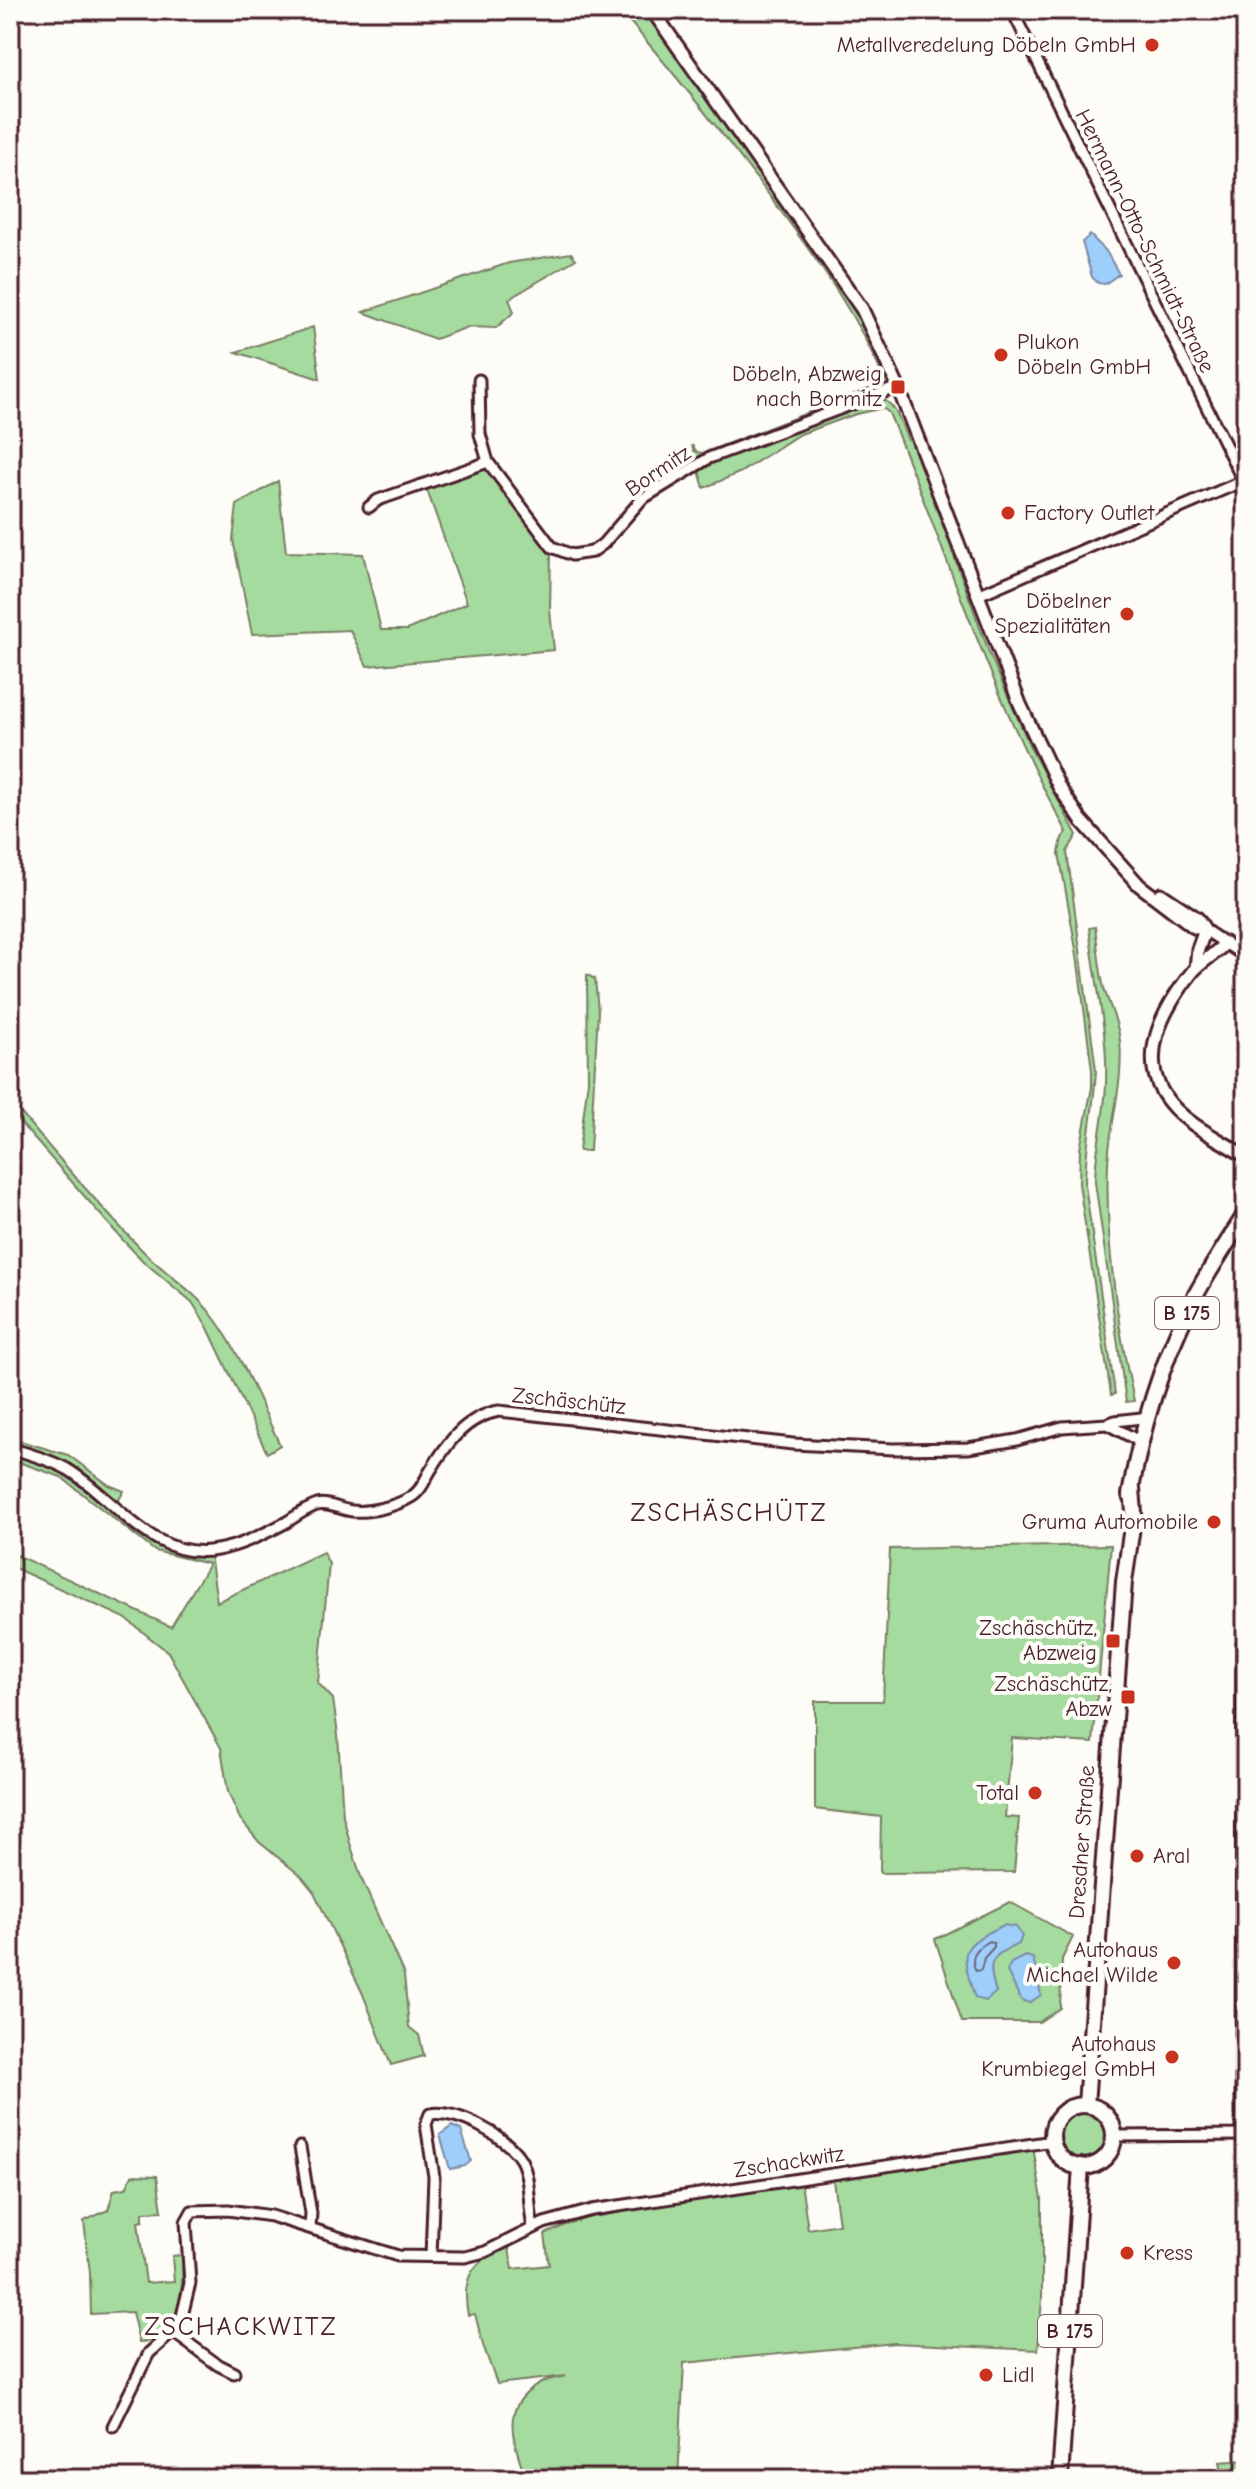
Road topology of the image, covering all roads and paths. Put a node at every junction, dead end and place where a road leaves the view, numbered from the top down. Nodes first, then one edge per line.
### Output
1 (652, 10) edge
2 (1012, 10) edge
3 (479, 380) dead end
4 (898, 387) junction
5 (488, 462) junction
6 (1244, 484) edge
7 (369, 507) dead end
8 (978, 595) junction
9 (1205, 930) junction
10 (1225, 943) junction
11 (1246, 957) edge
12 (1196, 968) junction
13 (1244, 1157) edge
14 (1246, 1213) edge
15 (1146, 1420) junction
16 (1107, 1424) junction
17 (1141, 1442) junction
18 (10, 1448) edge
19 (1246, 1638) edge
20 (1243, 1905) edge
21 (1086, 2105) junction
22 (1244, 2135) edge
23 (1114, 2136) junction
24 (1053, 2141) junction
25 (300, 2147) dead end
26 (1081, 2166) junction
27 (310, 2227) junction
28 (533, 2227) junction
29 (431, 2256) junction
30 (173, 2332) junction
31 (234, 2373) dead end
32 (113, 2426) dead end
33 (1060, 2479) edge

1 - 4 street
2 - 6 street, Hermann-Otto-Schmidt-Straße
3 - 5 street, Bormitz
4 - 5 street, Bormitz
4 - 8 street
5 - 7 street
6 - 8 street
8 - 9 street
9 - 10 street
9 - 12 street
10 - 11 street
10 - 12 street
12 - 13 street
14 - 15 main road, B 175
15 - 16 street, Zschäschütz
15 - 17 main road, Dresdner Straße / B 175
16 - 17 street
16 - 18 street, Zschäschütz
17 - 21 main road, Dresdner Straße / B 175
19 - 20 street
20 - 22 street
21 - 23 main road
21 - 24 main road
22 - 23 street
23 - 26 main road
24 - 26 main road
24 - 28 street, Zschackwitz
25 - 27 street
26 - 33 main road, B 175
27 - 29 street, Zschackwitz
27 - 30 street, Zschackwitz
28 - 29 street, Zschackwitz
28 - 29 street
30 - 31 street
30 - 32 street, Zschackwitz

